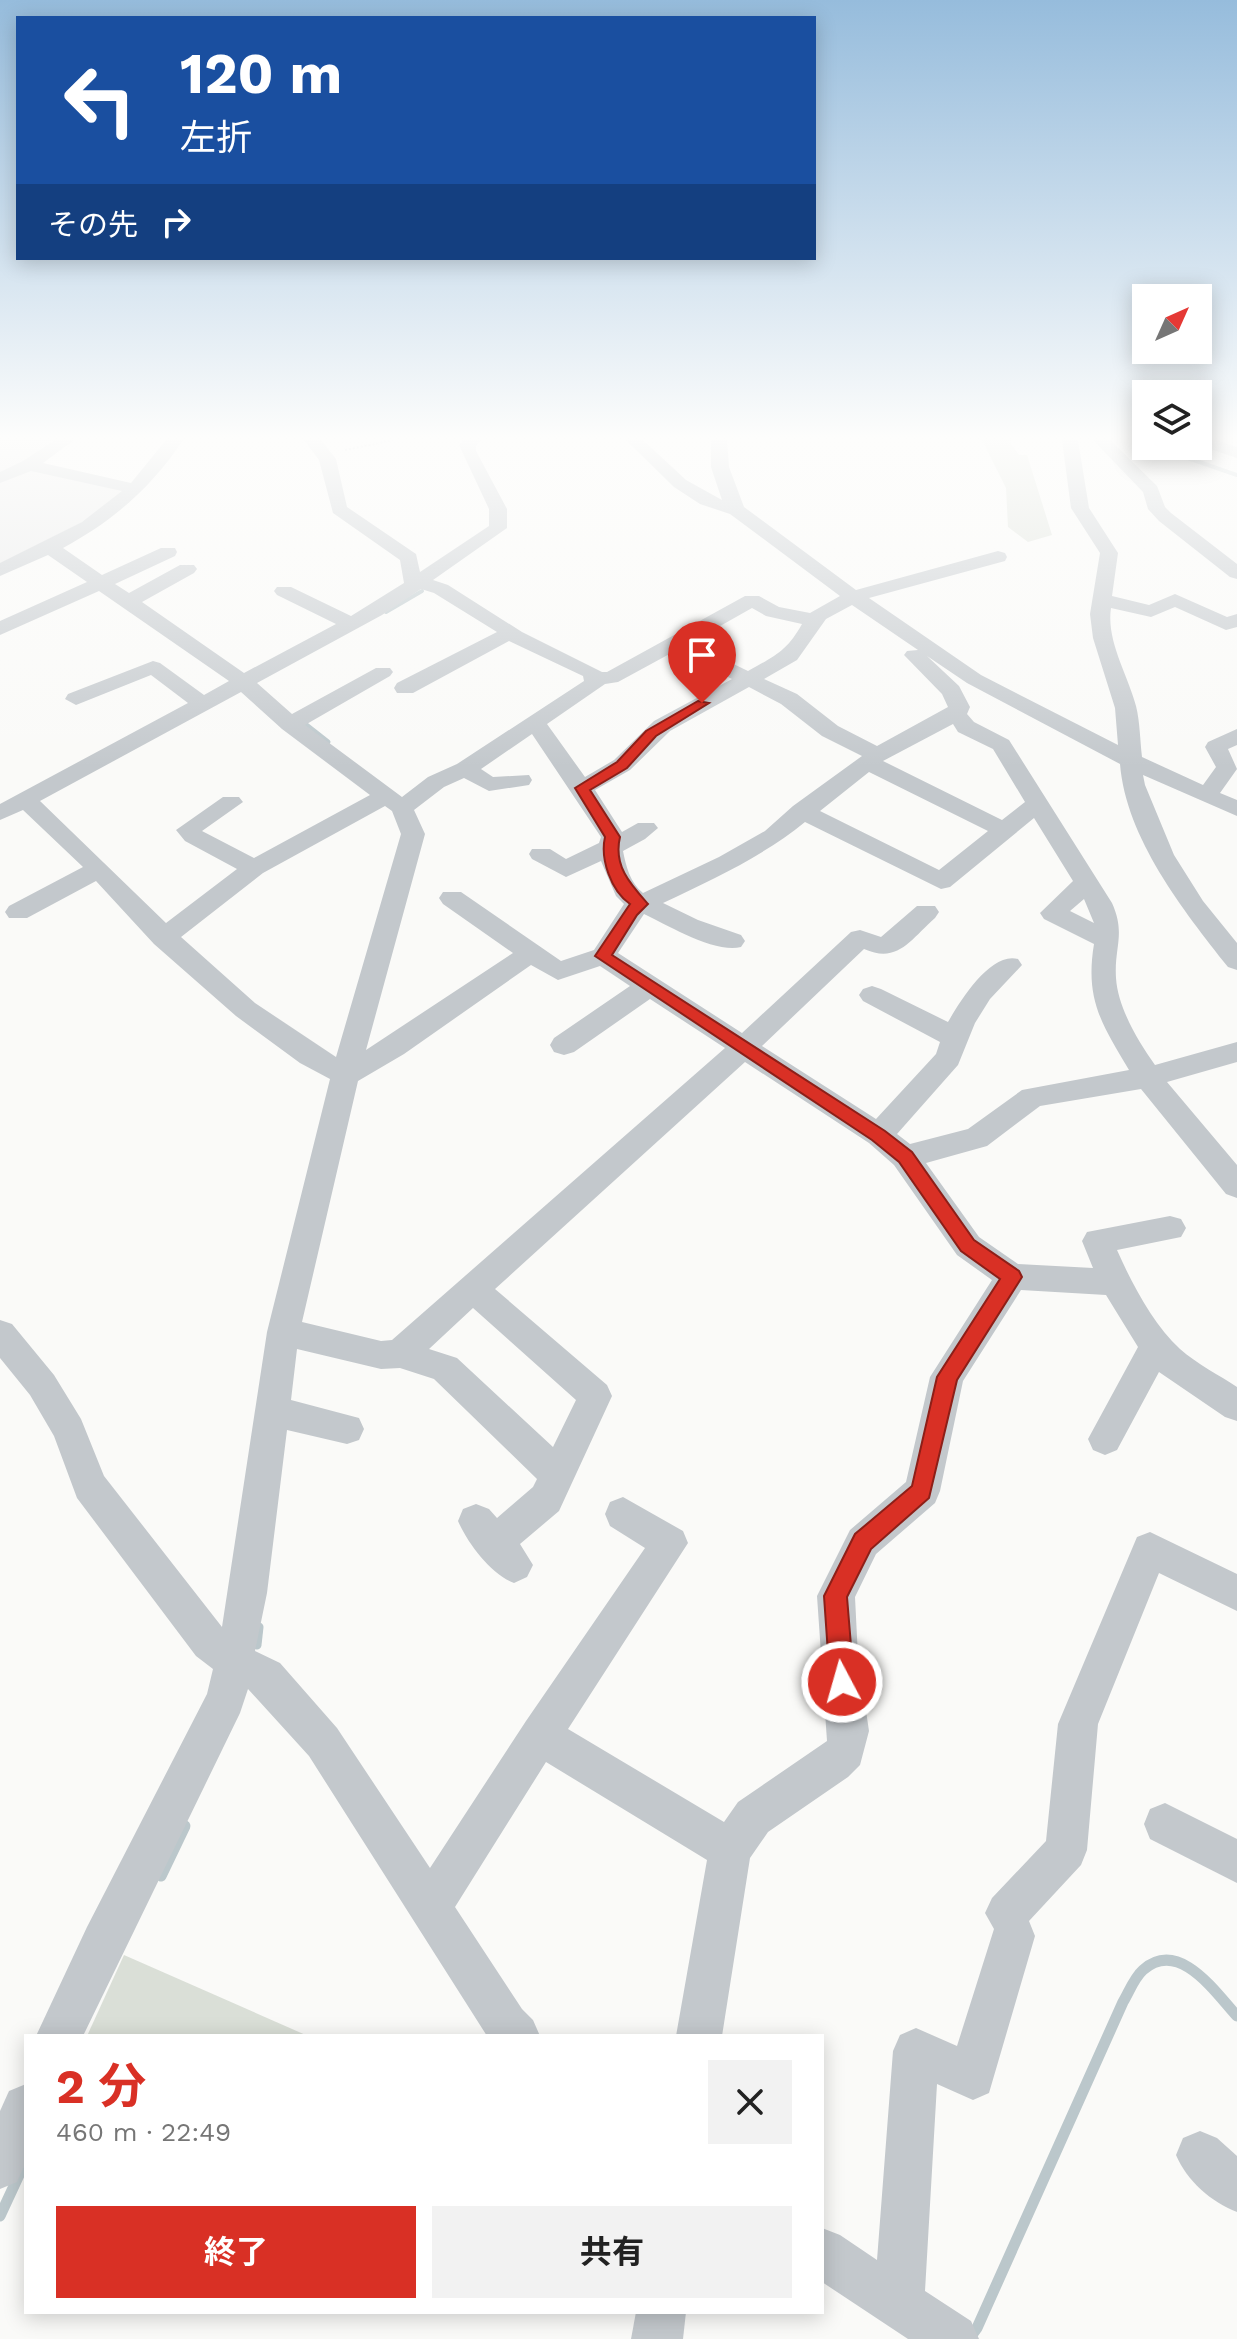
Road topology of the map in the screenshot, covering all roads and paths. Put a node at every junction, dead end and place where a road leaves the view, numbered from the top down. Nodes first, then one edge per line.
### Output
1 (44, 549) edge
2 (52, 549) edge
3 (396, 549) edge
4 (468, 549) edge
5 (785, 549) edge
6 (1107, 549) edge
7 (1206, 549) edge
8 (168, 552) dead end
9 (998, 557) dead end
10 (187, 569) dead end
11 (0, 570) edge
12 (1237, 573) edge
13 (419, 583) junction
14 (101, 584) junction
15 (312, 584) dead end
16 (1103, 600) junction
17 (128, 602) junction
18 (863, 604) junction
19 (814, 620) junction
20 (1237, 620) edge
21 (351, 623) junction
22 (0, 629) edge
23 (512, 632) junction
24 (675, 643) junction
25 (383, 672) dead end
26 (594, 678) junction
27 (746, 679) junction
28 (242, 681) junction
29 (405, 688) dead end
30 (76, 699) dead end
31 (201, 703) junction
32 (956, 714) junction
33 (296, 721) junction
34 (535, 723) junction
35 (1236, 738) edge
36 (872, 758) junction
37 (1128, 759) junction
38 (465, 769) junction
39 (521, 780) dead end
40 (582, 788) junction
41 (1207, 795) junction
42 (25, 800) junction
43 (231, 802) dead end
44 (394, 802) junction
45 (1037, 804) junction
46 (1237, 809) edge
47 (801, 811) junction
48 (0, 813) edge
49 (646, 828) dead end
50 (1004, 830) junction
51 (610, 848) junction
52 (541, 854) dead end
53 (254, 868) junction
54 (99, 869) junction
55 (1087, 882) junction
56 (452, 898) dead end
57 (640, 904) junction
58 (18, 912) dead end
59 (926, 912) dead end
60 (163, 938) junction
61 (1108, 940) junction
62 (732, 941) dead end
63 (531, 953) junction
64 (603, 956) junction
65 (1237, 961) edge
66 (1009, 965) dead end
67 (651, 985) junction
68 (872, 995) dead end
69 (956, 1038) junction
70 (564, 1045) dead end
71 (745, 1046) junction
72 (1237, 1052) edge
73 (345, 1075) junction
74 (1149, 1077) junction
75 (879, 1135) junction
76 (905, 1157) junction
77 (1237, 1186) edge
78 (1170, 1228) dead end
79 (1012, 1277) junction
80 (1115, 1282) junction
81 (472, 1288) junction
82 (283, 1332) junction
83 (0, 1334) edge
84 (1156, 1346) junction
85 (400, 1354) junction
86 (1237, 1406) edge
87 (272, 1411) junction
88 (347, 1429) dead end
89 (1105, 1439) dead end
90 (557, 1474) junction
91 (623, 1514) dead end
92 (495, 1543) dead end
93 (1237, 1593) edge
94 (235, 1662) junction
95 (540, 1735) junction
96 (1165, 1824) dead end
97 (730, 1850) junction
98 (1237, 1862) edge
99 (430, 1907) junction
100 (60, 2034) edge
101 (515, 2034) edge
102 (699, 2034) edge
103 (24, 2112) edge
104 (1200, 2155) dead end
105 (0, 2165) edge
106 (1237, 2188) edge
107 (824, 2254) edge
108 (899, 2304) junction
109 (661, 2314) edge
110 (657, 2339) edge
111 (953, 2339) edge

1 - 11 street
2 - 14 street
3 - 13 street
4 - 13 street
5 - 18 street
6 - 16 street
7 - 12 street
8 - 14 street
9 - 18 street
10 - 17 street
13 - 21 street
13 - 23 street
14 - 17 street
14 - 22 street
15 - 21 street
16 - 20 street
16 - 37 street
17 - 28 street
18 - 19 street
18 - 32 street
18 - 37 street
19 - 24 street
19 - 27 street
21 - 28 street
23 - 26 street
23 - 29 street
24 - 26 street
24 - 27 street
25 - 33 street
26 - 34 street
27 - 36 street
27 - 40 street
28 - 31 street
28 - 33 street
30 - 31 street
31 - 42 street
32 - 36 street
32 - 45 street
33 - 44 street
34 - 38 street
34 - 40 street
35 - 41 street
36 - 47 street
36 - 50 street
37 - 41 street
37 - 65 street
38 - 39 street
38 - 44 street
40 - 51 street
41 - 46 street
42 - 48 street
42 - 54 street
43 - 53 street
44 - 53 street
44 - 73 street
45 - 50 street
45 - 55 street
47 - 50 street
47 - 57 street
49 - 51 street
51 - 52 street
51 - 57 street
53 - 60 street
54 - 58 street
54 - 60 street
55 - 61 street
55 - 61 street
56 - 63 street
57 - 62 street
57 - 64 street
59 - 71 street
60 - 73 street
61 - 74 street
63 - 64 street
63 - 73 street
64 - 67 street
66 - 69 street
67 - 70 street
67 - 71 street
68 - 69 street
69 - 75 street
71 - 75 street
71 - 81 street
72 - 74 street
73 - 82 street
74 - 76 street
74 - 77 street
75 - 76 street
76 - 79 street
78 - 80 street
79 - 80 street
79 - 97 street
80 - 84 street
81 - 85 street
81 - 90 street
82 - 85 street
82 - 87 street
83 - 94 street
84 - 86 street
84 - 89 street
85 - 90 street
87 - 88 street
87 - 94 street
90 - 92 street
91 - 95 street
93 - 108 street
94 - 99 street
94 - 100 street
95 - 97 street
95 - 99 street
96 - 98 street
97 - 102 street
99 - 101 street
103 - 105 street
104 - 106 street
107 - 108 street
108 - 111 street
109 - 110 street

